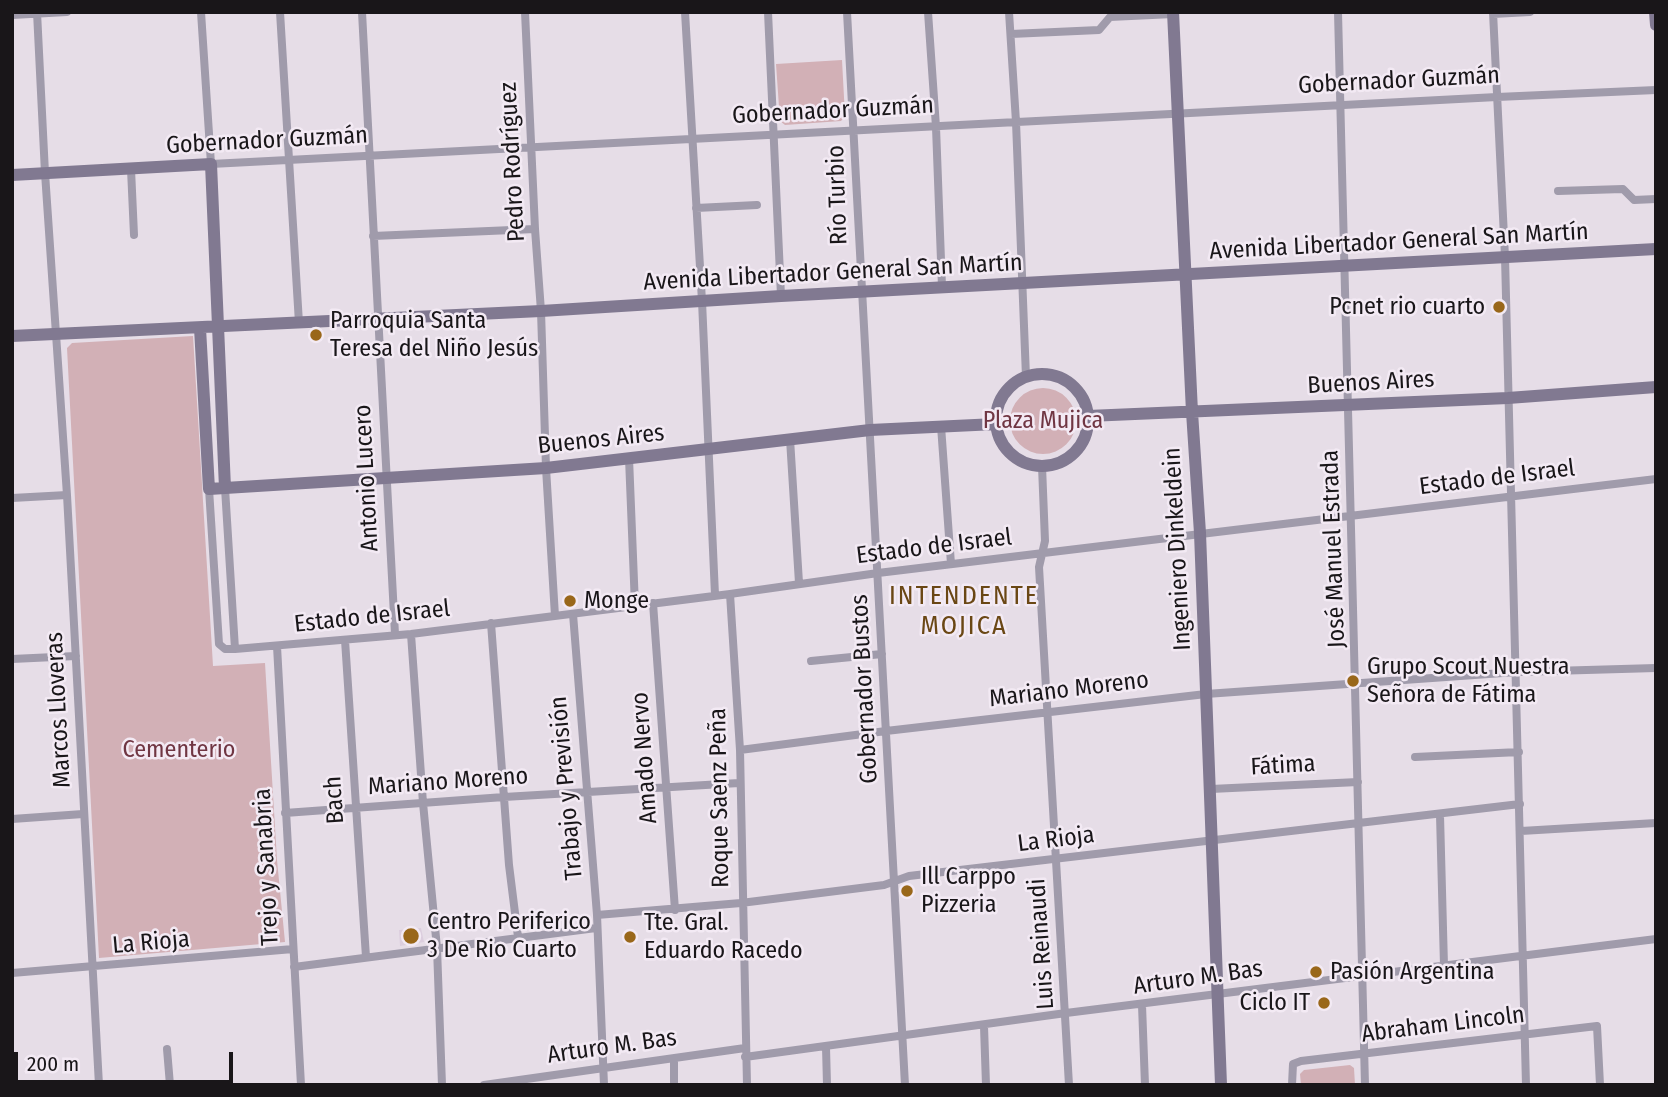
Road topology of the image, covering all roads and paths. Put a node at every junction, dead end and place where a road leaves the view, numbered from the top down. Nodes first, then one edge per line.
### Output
1 (67, 12) edge
2 (201, 12) edge
3 (280, 12) edge
4 (362, 12) edge
5 (525, 12) edge
6 (685, 12) edge
7 (768, 12) edge
8 (847, 12) edge
9 (928, 12) edge
10 (1009, 12) edge
11 (1338, 12) edge
12 (1530, 12) edge
13 (1655, 12) edge
14 (38, 13) edge
15 (1173, 13) edge
16 (1493, 13) edge
17 (12, 15) edge
18 (1656, 25) edge
19 (1011, 34) junction
20 (1656, 90) edge
21 (1497, 97) junction
22 (1339, 105) junction
23 (1179, 114) junction
24 (1016, 122) junction
25 (936, 127) junction
26 (854, 132) junction
27 (774, 135) junction
28 (693, 140) junction
29 (531, 148) junction
30 (370, 156) junction
31 (290, 160) junction
32 (211, 164) junction
33 (131, 169) junction
34 (45, 173) junction
35 (12, 175) edge
36 (1558, 191) dead end
37 (1656, 199) edge
38 (757, 205) dead end
39 (696, 208) junction
40 (535, 229) junction
41 (134, 235) dead end
42 (373, 236) junction
43 (1656, 249) edge
44 (1505, 257) junction
45 (1345, 266) junction
46 (1186, 274) junction
47 (1021, 283) junction
48 (942, 287) junction
49 (861, 292) junction
50 (781, 296) junction
51 (702, 301) junction
52 (541, 310) junction
53 (378, 319) junction
54 (299, 323) junction
55 (218, 327) junction
56 (200, 328) junction
57 (57, 334) junction
58 (12, 336) edge
59 (1026, 377) junction
60 (1656, 387) edge
61 (1508, 398) junction
62 (1349, 405) junction
63 (1192, 412) junction
64 (1088, 416) junction
65 (996, 424) junction
66 (941, 426) junction
67 (870, 430) junction
68 (790, 439) junction
69 (707, 449) junction
70 (629, 458) junction
71 (1042, 466) junction
72 (546, 468) junction
73 (387, 477) junction
74 (1656, 479) edge
75 (225, 488) junction
76 (209, 489) junction
77 (66, 495) junction
78 (1511, 496) junction
79 (12, 498) edge
80 (1352, 515) junction
81 (1200, 533) junction
82 (1043, 554) junction
83 (951, 564) junction
84 (878, 573) junction
85 (799, 583) junction
86 (730, 594) junction
87 (715, 595) junction
88 (653, 603) junction
89 (635, 606) junction
90 (573, 614) junction
91 (555, 616) junction
92 (491, 623) junction
93 (411, 634) junction
94 (395, 635) junction
95 (345, 640) junction
96 (277, 646) junction
97 (235, 649) junction
98 (882, 654) junction
99 (76, 656) junction
100 (12, 659) edge
101 (811, 661) dead end
102 (1656, 668) edge
103 (1517, 672) junction
104 (1357, 683) junction
105 (1206, 694) junction
106 (1048, 711) junction
107 (886, 730) junction
108 (740, 750) junction
109 (1519, 752) junction
110 (1415, 757) dead end
111 (1358, 782) junction
112 (739, 783) junction
113 (667, 788) junction
114 (1211, 789) junction
115 (587, 792) junction
116 (504, 797) junction
117 (424, 803) junction
118 (1520, 804) junction
119 (354, 808) junction
120 (285, 813) junction
121 (83, 814) junction
122 (1440, 815) junction
123 (12, 819) edge
124 (1359, 822) junction
125 (1656, 823) edge
126 (1521, 831) junction
127 (1213, 840) junction
128 (1056, 860) junction
129 (895, 883) junction
130 (741, 903) junction
131 (675, 910) junction
132 (597, 915) junction
133 (596, 928) junction
134 (518, 937) junction
135 (1656, 939) edge
136 (437, 948) junction
137 (293, 949) junction
138 (1524, 956) junction
139 (366, 957) junction
140 (1444, 966) junction
141 (93, 967) junction
142 (294, 967) junction
143 (12, 973) edge
144 (1361, 976) junction
145 (1218, 994) junction
146 (1142, 1005) junction
147 (1066, 1013) junction
148 (984, 1026) junction
149 (1525, 1035) junction
150 (902, 1037) junction
151 (826, 1047) junction
152 (745, 1048) junction
153 (167, 1049) dead end
154 (1365, 1054) junction
155 (746, 1057) junction
156 (674, 1058) junction
157 (604, 1068) junction
158 (523, 1082) edge
159 (99, 1085) edge
160 (170, 1085) edge
161 (300, 1085) edge
162 (442, 1085) edge
163 (484, 1085) edge
164 (604, 1085) edge
165 (674, 1085) edge
166 (747, 1085) edge
167 (827, 1085) edge
168 (905, 1085) edge
169 (986, 1085) edge
170 (1069, 1085) edge
171 (1145, 1085) edge
172 (1221, 1085) edge
173 (1292, 1085) edge
174 (1366, 1085) edge
175 (1526, 1085) edge
176 (1600, 1085) edge

1 - 14 street
2 - 32 street
3 - 31 street
4 - 30 street, Antonio Lucero
5 - 29 street, Pedro Rodríguez
6 - 28 street
7 - 27 street
8 - 26 street, Río Turbio
9 - 25 street
10 - 19 street
11 - 22 street, José Manuel Estrada
12 - 16 street
13 - 18 main road
14 - 17 street
14 - 34 street, Marcos Lloveras
15 - 19 street
15 - 23 main road, Ingeniero Dinkeldein
16 - 21 street
19 - 24 street
20 - 21 street, Gobernador Guzmán
21 - 22 street, Gobernador Guzmán
21 - 44 street
22 - 23 street, Gobernador Guzmán
22 - 45 street, José Manuel Estrada
23 - 24 street, Gobernador Guzmán
23 - 46 main road, Ingeniero Dinkeldein
24 - 25 street, Gobernador Guzmán
24 - 47 street
25 - 26 street, Gobernador Guzmán
25 - 48 street
26 - 27 street, Gobernador Guzmán
26 - 49 street, Río Turbio
27 - 28 street, Gobernador Guzmán
27 - 50 street
28 - 29 street, Gobernador Guzmán
28 - 39 street
29 - 30 street, Gobernador Guzmán
29 - 40 street, Pedro Rodríguez
30 - 31 street, Gobernador Guzmán
30 - 42 street, Antonio Lucero
31 - 32 street, Gobernador Guzmán
31 - 54 street
32 - 33 main road, Gobernador Guzmán
32 - 55 main road
33 - 34 main road, Gobernador Guzmán
33 - 41 street
34 - 35 main road, Gobernador Guzmán
34 - 57 street, Marcos Lloveras
36 - 37 street
38 - 39 street
39 - 51 street
40 - 42 street
40 - 52 street, Pedro Rodríguez
42 - 53 street, Antonio Lucero
43 - 44 main road, Avenida Libertador General San Martín
44 - 45 main road, Avenida Libertador General San Martín
44 - 61 street
45 - 46 main road, Avenida Libertador General San Martín
45 - 62 street, José Manuel Estrada
46 - 47 main road, Avenida Libertador General San Martín
46 - 63 main road, Ingeniero Dinkeldein
47 - 48 main road, Avenida Libertador General San Martín
47 - 59 street
48 - 49 main road, Avenida Libertador General San Martín
49 - 50 main road, Avenida Libertador General San Martín
49 - 67 street, Gobernador Bustos
50 - 51 main road, Avenida Libertador General San Martín
51 - 52 main road, Avenida Libertador General San Martín
51 - 69 street
52 - 53 main road, Avenida Libertador General San Martín
52 - 72 street
53 - 54 main road, Avenida Libertador General San Martín
53 - 73 street, Antonio Lucero
54 - 55 main road, Avenida Libertador General San Martín
55 - 56 main road, Avenida Libertador General San Martín
55 - 75 main road
56 - 57 main road, Avenida Libertador General San Martín
56 - 76 main road
57 - 58 main road, Avenida Libertador General San Martín
57 - 77 street, Marcos Lloveras
59 - 64 main road
59 - 65 main road
60 - 61 main road, Buenos Aires
61 - 62 main road, Buenos Aires
61 - 78 street
62 - 63 main road, Buenos Aires
62 - 80 street, José Manuel Estrada
63 - 64 main road, Buenos Aires
63 - 81 main road, Ingeniero Dinkeldein
64 - 71 main road
65 - 66 main road, Buenos Aires
65 - 71 main road
66 - 67 main road, Buenos Aires
66 - 83 street
67 - 68 main road, Buenos Aires
67 - 84 street, Gobernador Bustos
68 - 69 main road, Buenos Aires
68 - 85 street
69 - 70 main road, Buenos Aires
69 - 87 street
70 - 72 main road, Buenos Aires
70 - 89 street
71 - 82 street, Luis Reinaudi
72 - 73 main road, Buenos Aires
72 - 91 street
73 - 75 main road, Buenos Aires
73 - 94 street, Antonio Lucero
74 - 78 street, Estado de Israel
75 - 76 main road, Buenos Aires
75 - 97 street
76 - 97 street, Estado de Israel
77 - 79 street
77 - 99 street, Marcos Lloveras
78 - 80 street, Estado de Israel
78 - 103 street
80 - 81 street, Estado de Israel
80 - 104 street, José Manuel Estrada
81 - 82 street, Estado de Israel
81 - 105 main road, Ingeniero Dinkeldein
82 - 83 street, Estado de Israel
82 - 106 street, Luis Reinaudi
83 - 84 street, Estado de Israel
84 - 85 street, Estado de Israel
84 - 98 street, Gobernador Bustos
85 - 86 street, Estado de Israel
86 - 87 street, Estado de Israel
86 - 108 street, Roque Saenz Peña
87 - 88 street, Estado de Israel
88 - 89 street, Estado de Israel
88 - 113 street, Amado Nervo
89 - 90 street, Estado de Israel
90 - 91 street, Estado de Israel
90 - 115 street, Trabajo y Previsión
91 - 92 street, Estado de Israel
92 - 93 street, Estado de Israel
92 - 116 street
93 - 94 street, Estado de Israel
93 - 117 street
94 - 95 street, Estado de Israel
95 - 96 street, Estado de Israel
95 - 119 street, Bach
96 - 97 street, Estado de Israel
96 - 120 street, Trejo y Sanabria
98 - 101 street
98 - 107 street, Gobernador Bustos
99 - 100 street
99 - 121 street, Marcos Lloveras
102 - 103 street, Mariano Moreno
103 - 104 street, Mariano Moreno
103 - 109 street
104 - 105 street, Mariano Moreno
104 - 111 street, José Manuel Estrada
105 - 106 street, Mariano Moreno
105 - 114 main road, Ingeniero Dinkeldein
106 - 107 street, Mariano Moreno
106 - 128 street, Luis Reinaudi
107 - 108 street, Mariano Moreno
107 - 129 street, Gobernador Bustos
108 - 112 street, Roque Saenz Peña
109 - 110 street
109 - 118 street
111 - 114 street, Fátima
111 - 124 street, José Manuel Estrada
112 - 113 street, Mariano Moreno
112 - 130 street, Roque Saenz Peña
113 - 115 street, Mariano Moreno
113 - 131 street, Amado Nervo
114 - 127 main road, Ingeniero Dinkeldein
115 - 116 street, Mariano Moreno
115 - 132 street, Trabajo y Previsión
116 - 117 street, Mariano Moreno
116 - 134 street
117 - 119 street, Mariano Moreno
117 - 136 street
118 - 122 street, La Rioja
118 - 126 street
119 - 120 street, Mariano Moreno
119 - 139 street, Bach
120 - 137 street, Trejo y Sanabria
121 - 123 street
121 - 141 street, Marcos Lloveras
122 - 124 street, La Rioja
122 - 140 street
124 - 127 street, La Rioja
124 - 144 street, José Manuel Estrada
125 - 126 street
126 - 138 street
127 - 128 street, La Rioja
127 - 145 main road, Ingeniero Dinkeldein
128 - 129 street, La Rioja
128 - 147 street, Luis Reinaudi
129 - 130 street, La Rioja
129 - 150 street, Gobernador Bustos
130 - 131 street, La Rioja
130 - 152 street, Roque Saenz Peña
131 - 132 street, La Rioja
132 - 133 street, Trabajo y Previsión
133 - 134 street
133 - 157 street, Trabajo y Previsión
134 - 136 street
135 - 138 street, Arturo M. Bas
136 - 139 street
136 - 162 street
137 - 141 street, La Rioja
137 - 142 street, Trejo y Sanabria
138 - 140 street, Arturo M. Bas
138 - 149 street
139 - 142 street
140 - 144 street, Arturo M. Bas
141 - 143 street, La Rioja
141 - 159 street, Marcos Lloveras
142 - 161 street, Trejo y Sanabria
144 - 145 street, Arturo M. Bas
144 - 154 street, José Manuel Estrada
145 - 146 street, Arturo M. Bas
145 - 172 main road, Ingeniero Dinkeldein
146 - 147 street, Arturo M. Bas
146 - 171 street
147 - 148 street, Arturo M. Bas
147 - 170 street, Luis Reinaudi
148 - 150 street, Arturo M. Bas
148 - 169 street
149 - 154 street, Abraham Lincoln
149 - 175 street
149 - 176 street, Abraham Lincoln
150 - 151 street, Arturo M. Bas
150 - 168 street, Gobernador Bustos
151 - 155 street, Arturo M. Bas
151 - 167 street
152 - 155 street, Roque Saenz Peña
152 - 156 street, Arturo M. Bas
153 - 160 street
154 - 173 street, Abraham Lincoln
154 - 174 street, José Manuel Estrada
155 - 166 street, Roque Saenz Peña
156 - 157 street, Arturo M. Bas
156 - 165 street
157 - 158 street, Arturo M. Bas
157 - 164 street, Trabajo y Previsión
158 - 163 street, Arturo M. Bas

